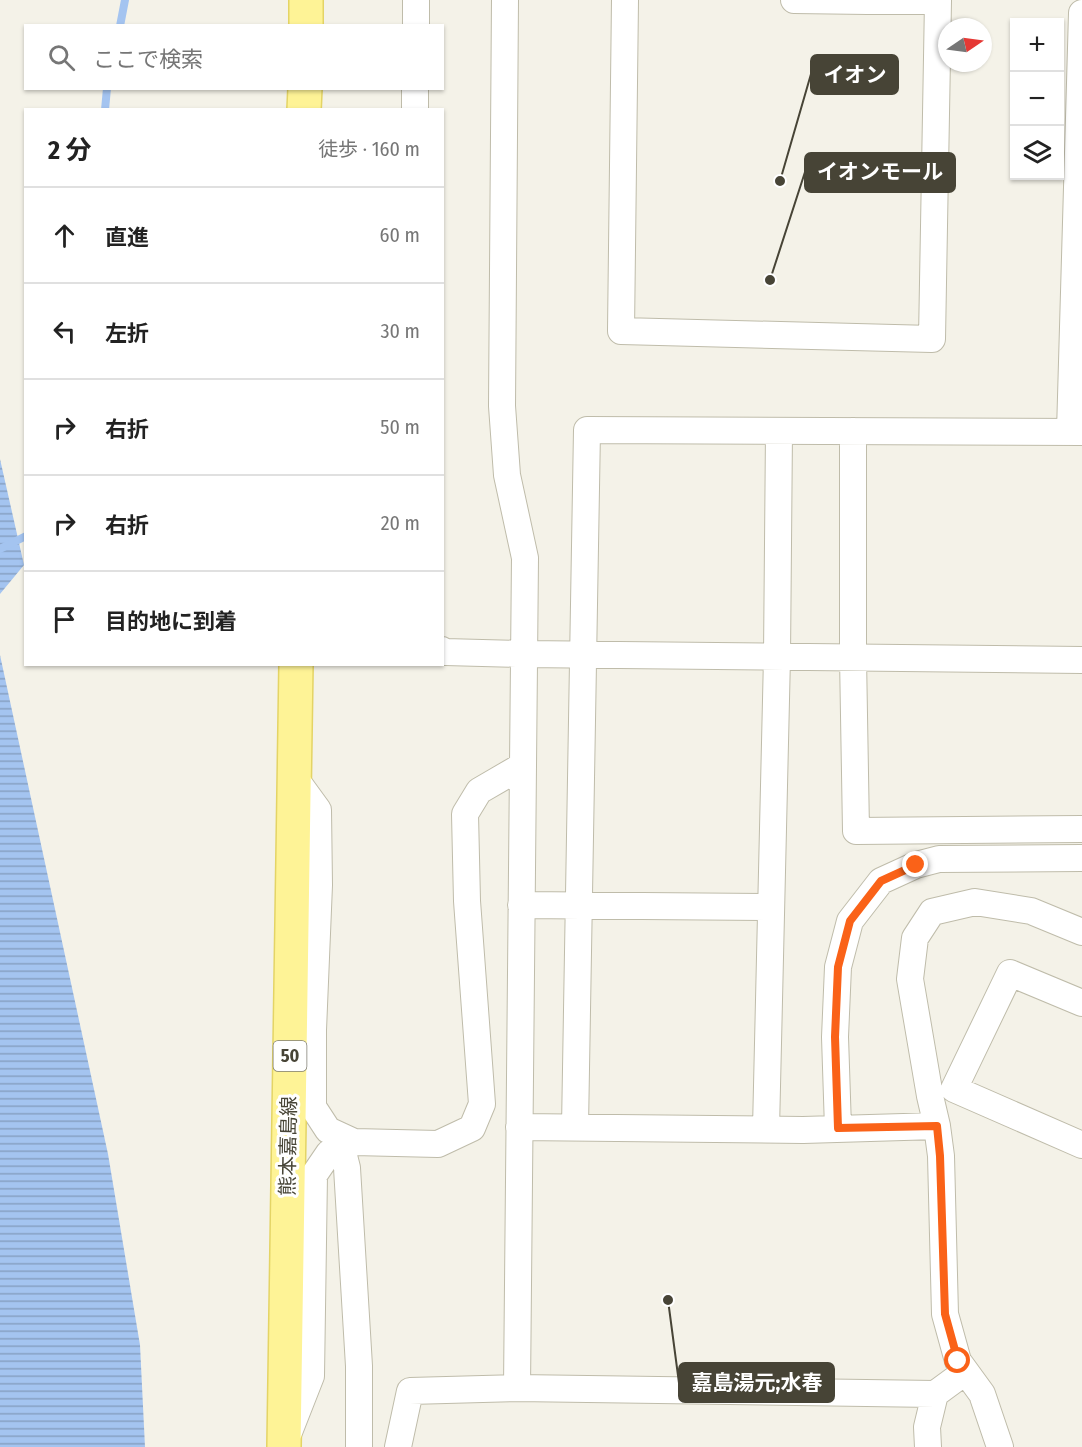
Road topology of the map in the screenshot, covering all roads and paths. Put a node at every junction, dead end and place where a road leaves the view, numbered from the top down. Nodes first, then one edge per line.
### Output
1 (306, 0) edge
2 (416, 0) edge
3 (505, 0) edge
4 (624, 0) edge
5 (794, 0) edge
6 (868, 1) edge
7 (1082, 13) edge
8 (306, 24) edge
9 (416, 24) edge
10 (305, 90) edge
11 (416, 90) edge
12 (304, 108) edge
13 (415, 108) edge
14 (778, 431) junction
15 (853, 431) junction
16 (1076, 432) edge
17 (444, 651) edge
18 (524, 654) junction
19 (583, 655) junction
20 (777, 657) junction
21 (853, 657) junction
22 (1082, 660) edge
23 (296, 666) edge
24 (522, 766) junction
25 (294, 777) junction
26 (1082, 829) edge
27 (1082, 858) edge
28 (521, 905) junction
29 (580, 906) junction
30 (771, 907) junction
31 (1082, 932) edge
32 (1082, 1003) edge
33 (942, 1092) junction
34 (937, 1126) junction
35 (519, 1127) junction
36 (575, 1127) junction
37 (838, 1128) junction
38 (766, 1129) junction
39 (348, 1145) junction
40 (1082, 1145) edge
41 (965, 1372) junction
42 (517, 1388) junction
43 (935, 1394) junction
44 (284, 1445) edge
45 (359, 1447) edge
46 (398, 1447) edge
47 (928, 1447) edge
48 (1000, 1447) edge

1 - 8 main road
2 - 9 street
3 - 18 street
4 - 6 street
5 - 6 street
7 - 16 street
10 - 12 main road
11 - 13 street
14 - 15 street
14 - 19 street
14 - 20 street
15 - 16 street
15 - 21 street
17 - 18 street
18 - 19 street
18 - 24 street
19 - 20 street
19 - 29 street
20 - 21 street
20 - 30 street
21 - 22 street
21 - 26 street
23 - 25 main road, 熊本嘉島線 / 50
24 - 28 street
24 - 39 street
25 - 39 street
25 - 44 main road, 熊本嘉島線 / 50
27 - 37 street
28 - 29 street
28 - 35 street
29 - 30 street
29 - 36 street
30 - 38 street
31 - 33 street
32 - 33 street
33 - 34 street
33 - 40 street
34 - 37 street
34 - 41 street
35 - 36 street
35 - 42 street
36 - 38 street
37 - 38 street
39 - 44 street
39 - 45 street
41 - 43 street
41 - 48 street
42 - 43 street
42 - 46 street
43 - 47 street

